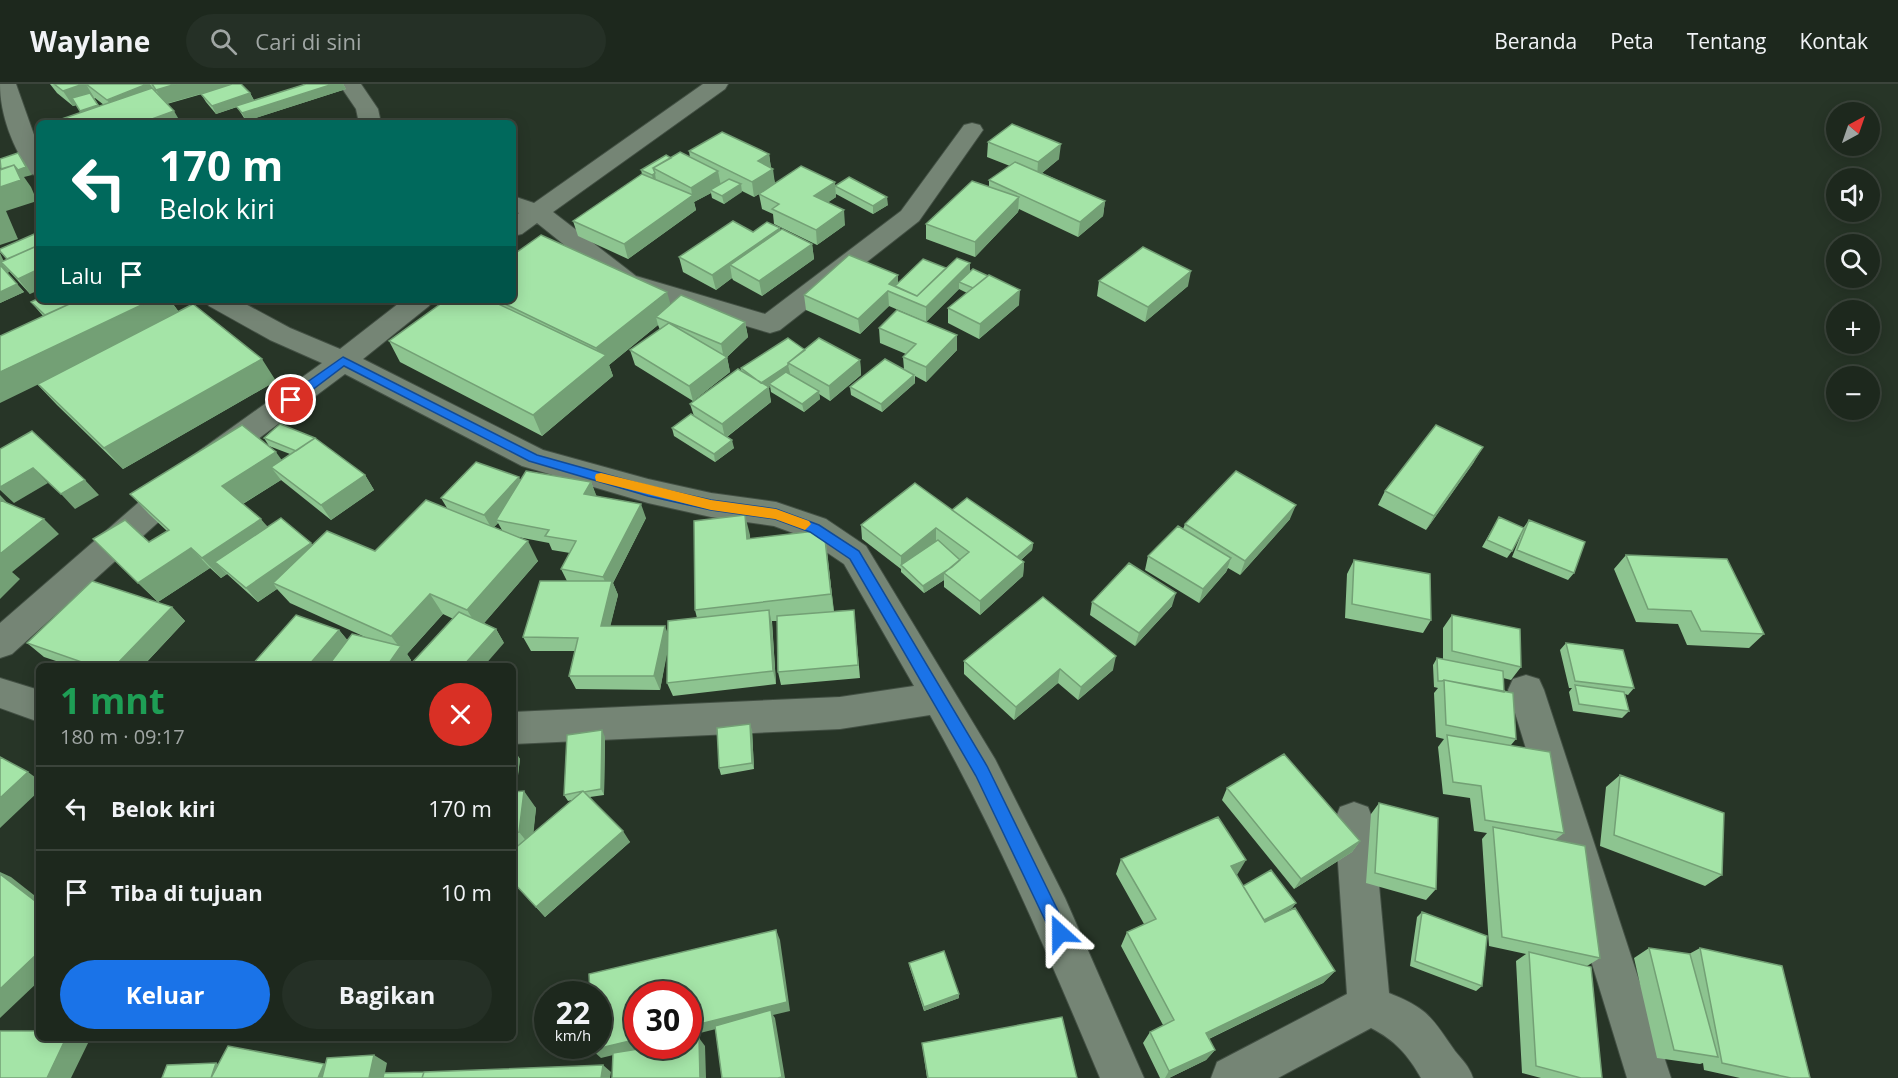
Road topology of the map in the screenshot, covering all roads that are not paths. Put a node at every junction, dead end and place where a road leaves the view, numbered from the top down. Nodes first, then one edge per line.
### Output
1 (5, 84) edge
2 (350, 84) edge
3 (717, 84) edge
4 (369, 120) edge
5 (972, 130) dead end
6 (36, 166) edge
7 (524, 207) edge
8 (516, 223) edge
9 (223, 303) edge
10 (416, 303) edge
11 (343, 361) junction
12 (0, 644) edge
13 (1526, 690) dead end
14 (0, 693) edge
15 (940, 698) junction
16 (36, 705) edge
17 (516, 728) edge
18 (1354, 820) dead end
19 (1369, 1006) junction
20 (1122, 1078) edge
21 (1233, 1078) edge
22 (1451, 1078) edge
23 (1649, 1078) edge

1 - 6 street
2 - 4 street
3 - 7 street
5 - 7 street
7 - 8 street
9 - 11 street
10 - 11 street
11 - 12 street
11 - 15 street
13 - 23 street
14 - 16 street
15 - 17 street
15 - 20 street
18 - 19 street
19 - 21 street
19 - 22 street

